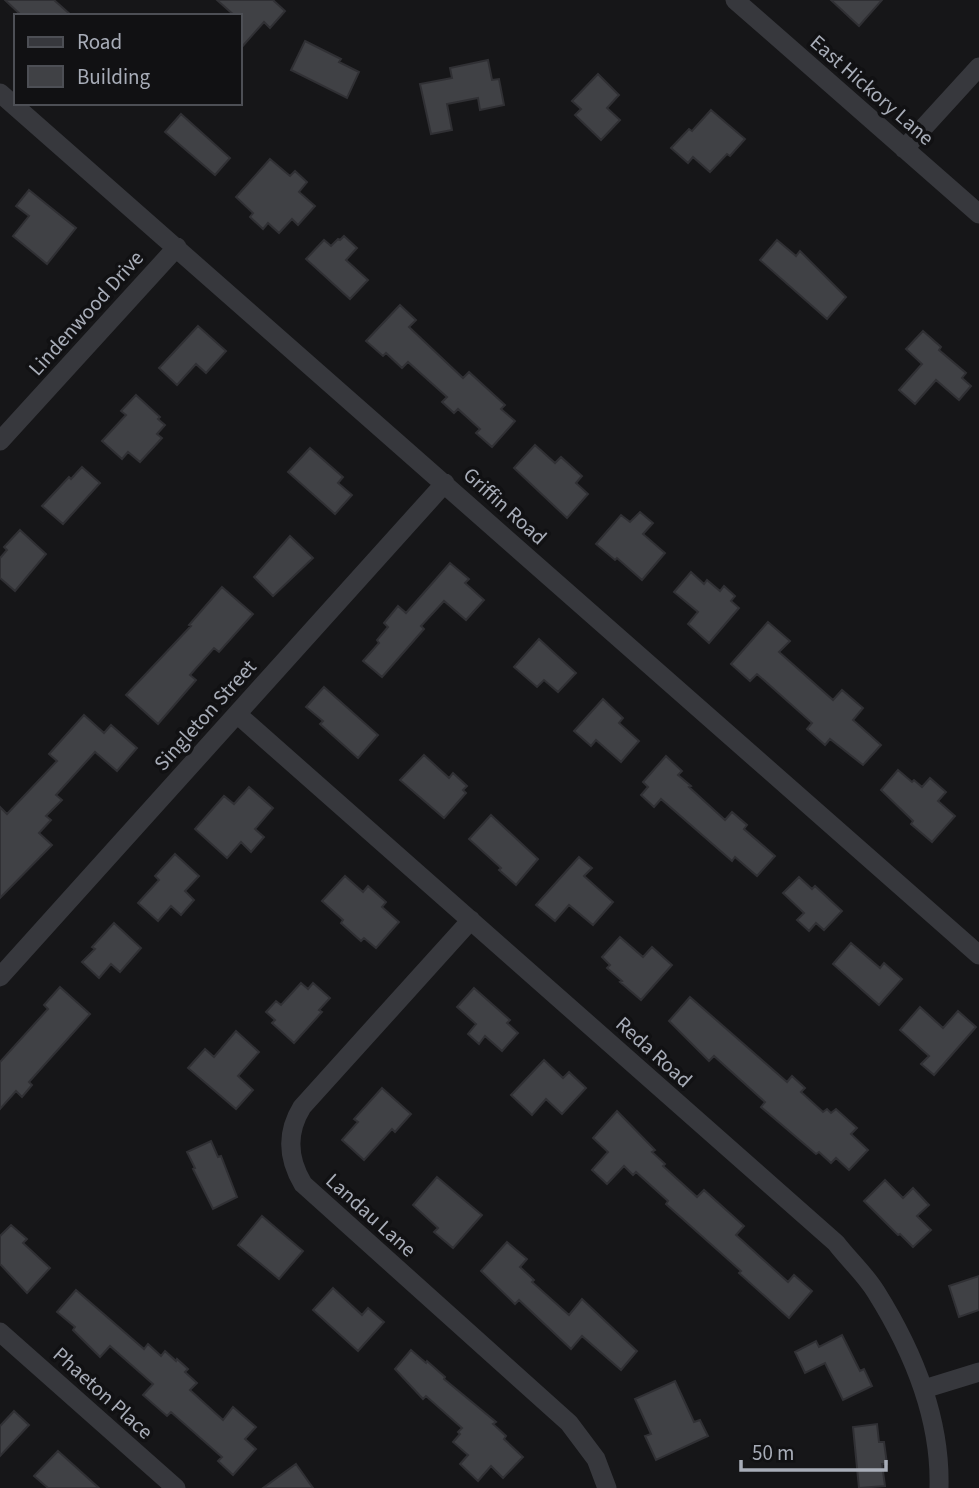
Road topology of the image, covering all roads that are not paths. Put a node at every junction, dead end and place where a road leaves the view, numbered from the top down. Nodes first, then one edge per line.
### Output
1 (735, 0) edge
2 (979, 67) edge
3 (0, 93) edge
4 (904, 149) junction
5 (979, 214) edge
6 (177, 247) junction
7 (0, 442) edge
8 (445, 483) junction
9 (237, 714) junction
10 (471, 920) junction
11 (979, 955) edge
12 (0, 977) edge
13 (0, 1332) edge
14 (979, 1371) edge
15 (924, 1389) junction
16 (176, 1488) edge
17 (607, 1488) edge
18 (939, 1488) edge

1 - 4 street, East Hickory Lane
2 - 4 street
3 - 6 street, Griffin Road
4 - 5 street, East Hickory Lane
6 - 7 street, Lindenwood Drive
6 - 8 street, Griffin Road
8 - 9 street, Singleton Street
8 - 11 street, Griffin Road
9 - 10 street, Reda Road
9 - 12 street, Singleton Street
10 - 15 street, Reda Road
10 - 17 street, Landau Lane
13 - 16 street, Phaeton Place
14 - 15 street
15 - 18 street, Reda Road

